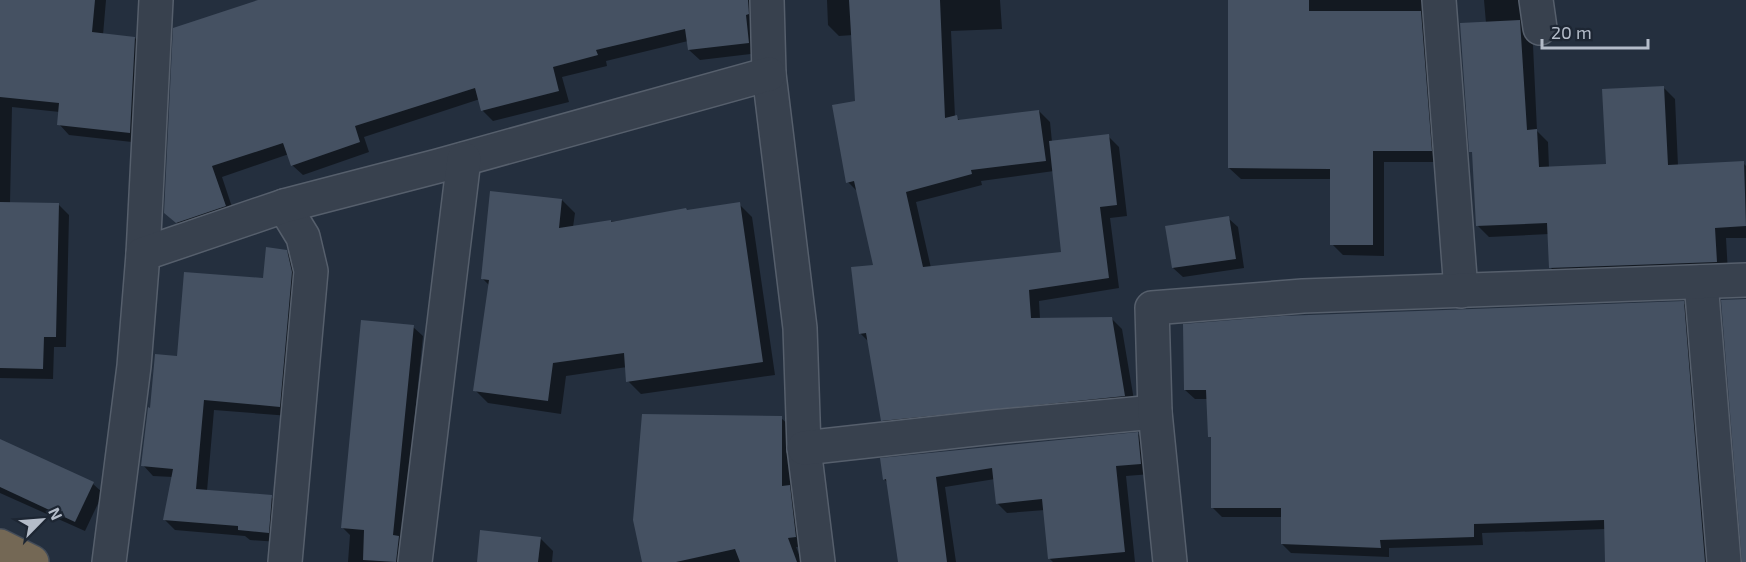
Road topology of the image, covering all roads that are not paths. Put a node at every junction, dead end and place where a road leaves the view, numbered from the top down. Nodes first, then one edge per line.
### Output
1 (156, 0) edge
2 (767, 0) edge
3 (1439, 0) edge
4 (769, 75) junction
5 (464, 159) junction
6 (285, 206) junction
7 (143, 254) junction
8 (1746, 280) edge
9 (1701, 282) junction
10 (1461, 291) junction
11 (1155, 412) junction
12 (804, 448) junction
13 (0, 546) edge
14 (32, 562) edge
15 (109, 562) edge
16 (285, 562) edge
17 (415, 562) edge
18 (818, 562) edge
19 (1170, 562) edge
20 (1724, 562) edge

1 - 7 street
2 - 4 street
3 - 10 street
4 - 5 street
4 - 12 street
5 - 6 street
5 - 17 street
6 - 7 street
6 - 16 street
7 - 15 street
8 - 9 street
9 - 10 street
9 - 20 street
10 - 11 street
11 - 12 street
11 - 19 street
12 - 18 street
13 - 14 highway

